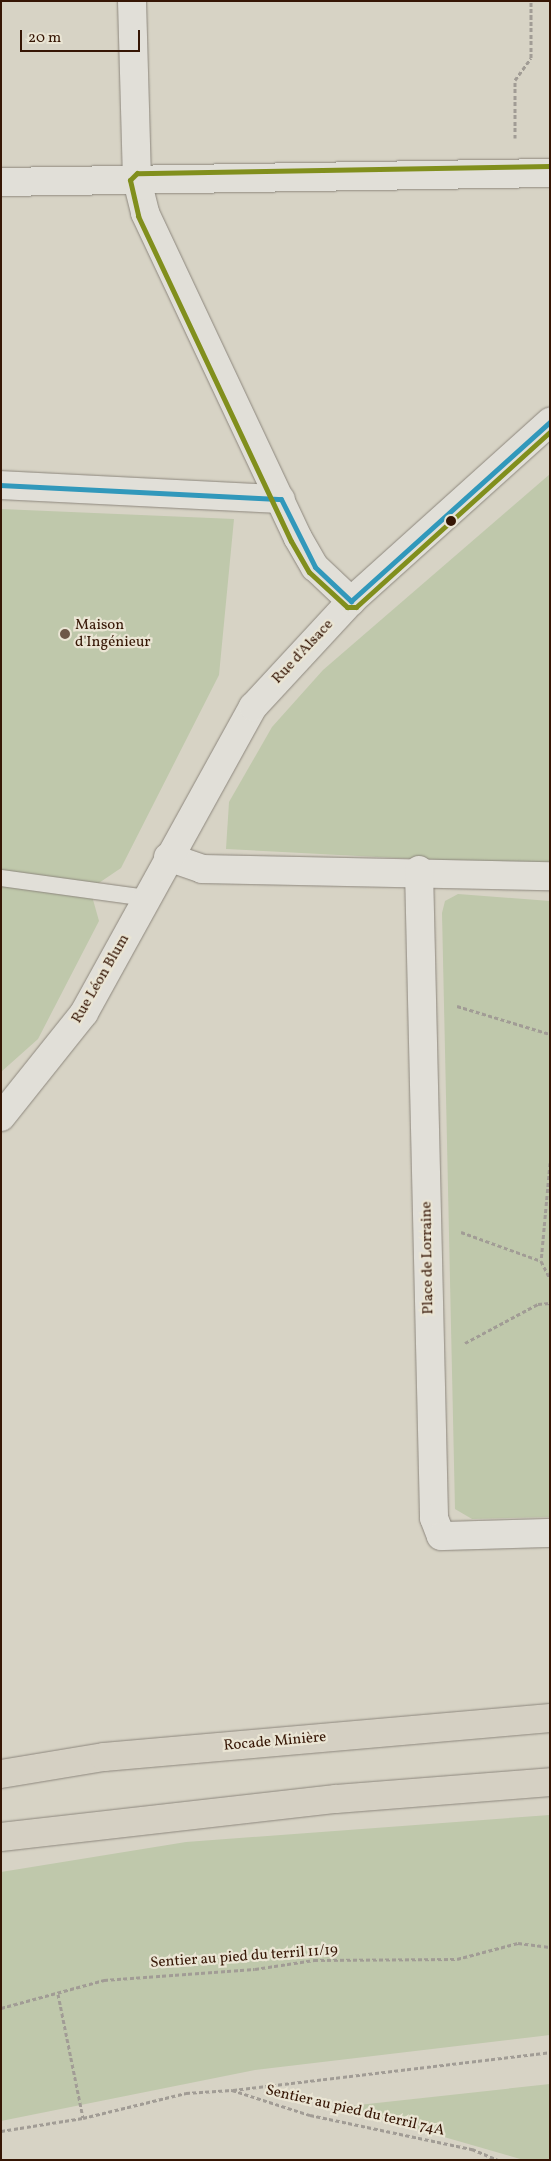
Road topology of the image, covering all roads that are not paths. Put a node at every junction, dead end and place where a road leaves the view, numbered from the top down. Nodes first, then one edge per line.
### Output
1 (132, 1) edge
2 (550, 173) edge
3 (137, 180) junction
4 (1, 182) edge
5 (550, 422) edge
6 (1, 485) edge
7 (281, 499) junction
8 (350, 601) junction
9 (168, 857) junction
10 (419, 870) junction
11 (550, 876) edge
12 (1, 878) edge
13 (147, 898) junction
14 (1, 1117) edge
15 (550, 1533) edge
16 (550, 1718) edge
17 (1, 1774) edge
18 (550, 1782) edge
19 (1, 1837) edge

1 - 3 street
2 - 3 street
3 - 4 street
3 - 7 street
5 - 8 street, Rue d'Alsace
6 - 7 street
7 - 8 street
8 - 9 street, Rue d'Alsace
9 - 10 street
9 - 13 street, Rue Léon Blum
10 - 11 street
10 - 15 street, Place de Lorraine
12 - 13 lane
13 - 14 street, Rue Léon Blum
16 - 17 highway, Rocade Minière
18 - 19 highway

